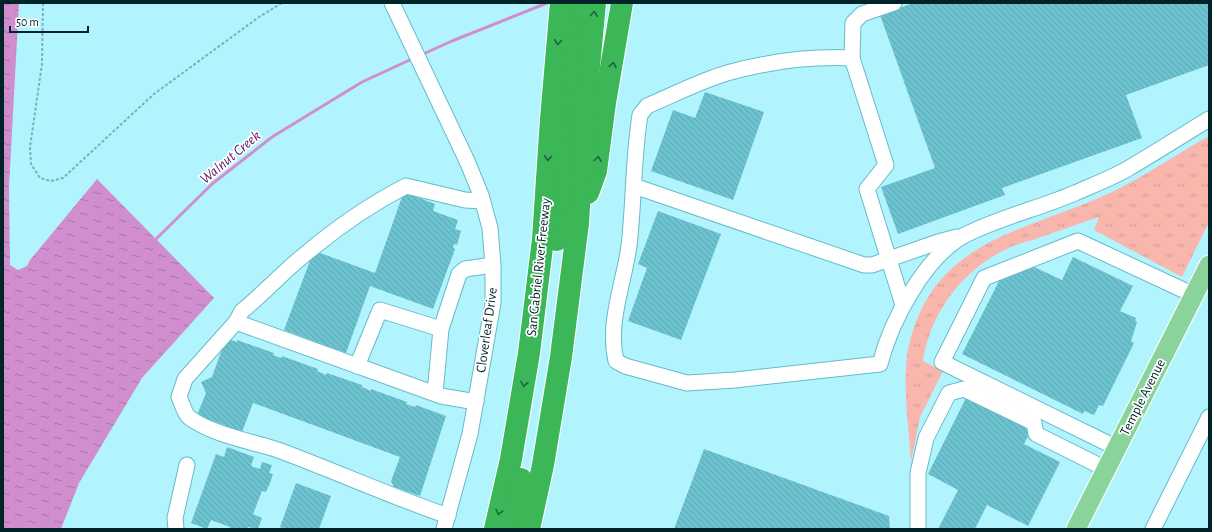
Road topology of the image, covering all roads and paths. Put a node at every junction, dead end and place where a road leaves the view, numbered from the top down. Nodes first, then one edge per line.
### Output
1 (43, 3) edge
2 (282, 3) edge
3 (392, 3) edge
4 (561, 3) edge
5 (578, 3) edge
6 (595, 3) edge
7 (622, 3) edge
8 (894, 3) edge
9 (852, 58) junction
10 (572, 114) junction
11 (1209, 118) edge
12 (634, 186) junction
13 (482, 201) junction
14 (578, 223) junction
15 (964, 236) junction
16 (887, 259) junction
17 (493, 265) junction
18 (1209, 265) edge
19 (1194, 295) junction
20 (903, 305) junction
21 (236, 322) junction
22 (441, 329) junction
23 (357, 366) junction
24 (435, 394) junction
25 (476, 402) junction
26 (1209, 417) edge
27 (1117, 448) junction
28 (187, 465) dead end
29 (1106, 469) junction
30 (446, 522) edge
31 (176, 529) edge
32 (495, 529) edge
33 (511, 529) edge
34 (517, 529) edge
35 (529, 529) edge
36 (918, 529) edge
37 (1076, 529) edge
38 (1153, 529) edge

1 - 2 path
3 - 13 street, Cloverleaf Drive
4 -> 10 highway, San Gabriel River Freeway
5 - 10 highway
10 -> 6 highway, San Gabriel River Freeway
14 -> 7 highway
8 - 9 street
9 - 12 street
9 - 16 street
10 - 14 highway, San Gabriel River Freeway
10 -> 32 highway, San Gabriel River Freeway
10 - 33 highway
10 - 34 highway
11 - 15 street
12 - 16 street
12 - 20 street
13 - 17 street, Cloverleaf Drive
13 - 21 street
14 - 35 highway, San Gabriel River Freeway
15 - 16 street
15 - 20 street
16 - 20 street
17 - 22 street
17 - 25 street, Cloverleaf Drive
18 - 19 main road, Temple Avenue
19 - 27 main road, Temple Avenue
19 - 27 street
21 - 23 street
21 - 30 street
22 - 23 street
22 - 24 street
23 - 24 street
24 - 25 street
25 - 30 street, Cloverleaf Drive
26 - 38 street
27 - 29 main road, Temple Avenue
28 - 31 street
29 - 36 street
29 - 37 main road, Temple Avenue

